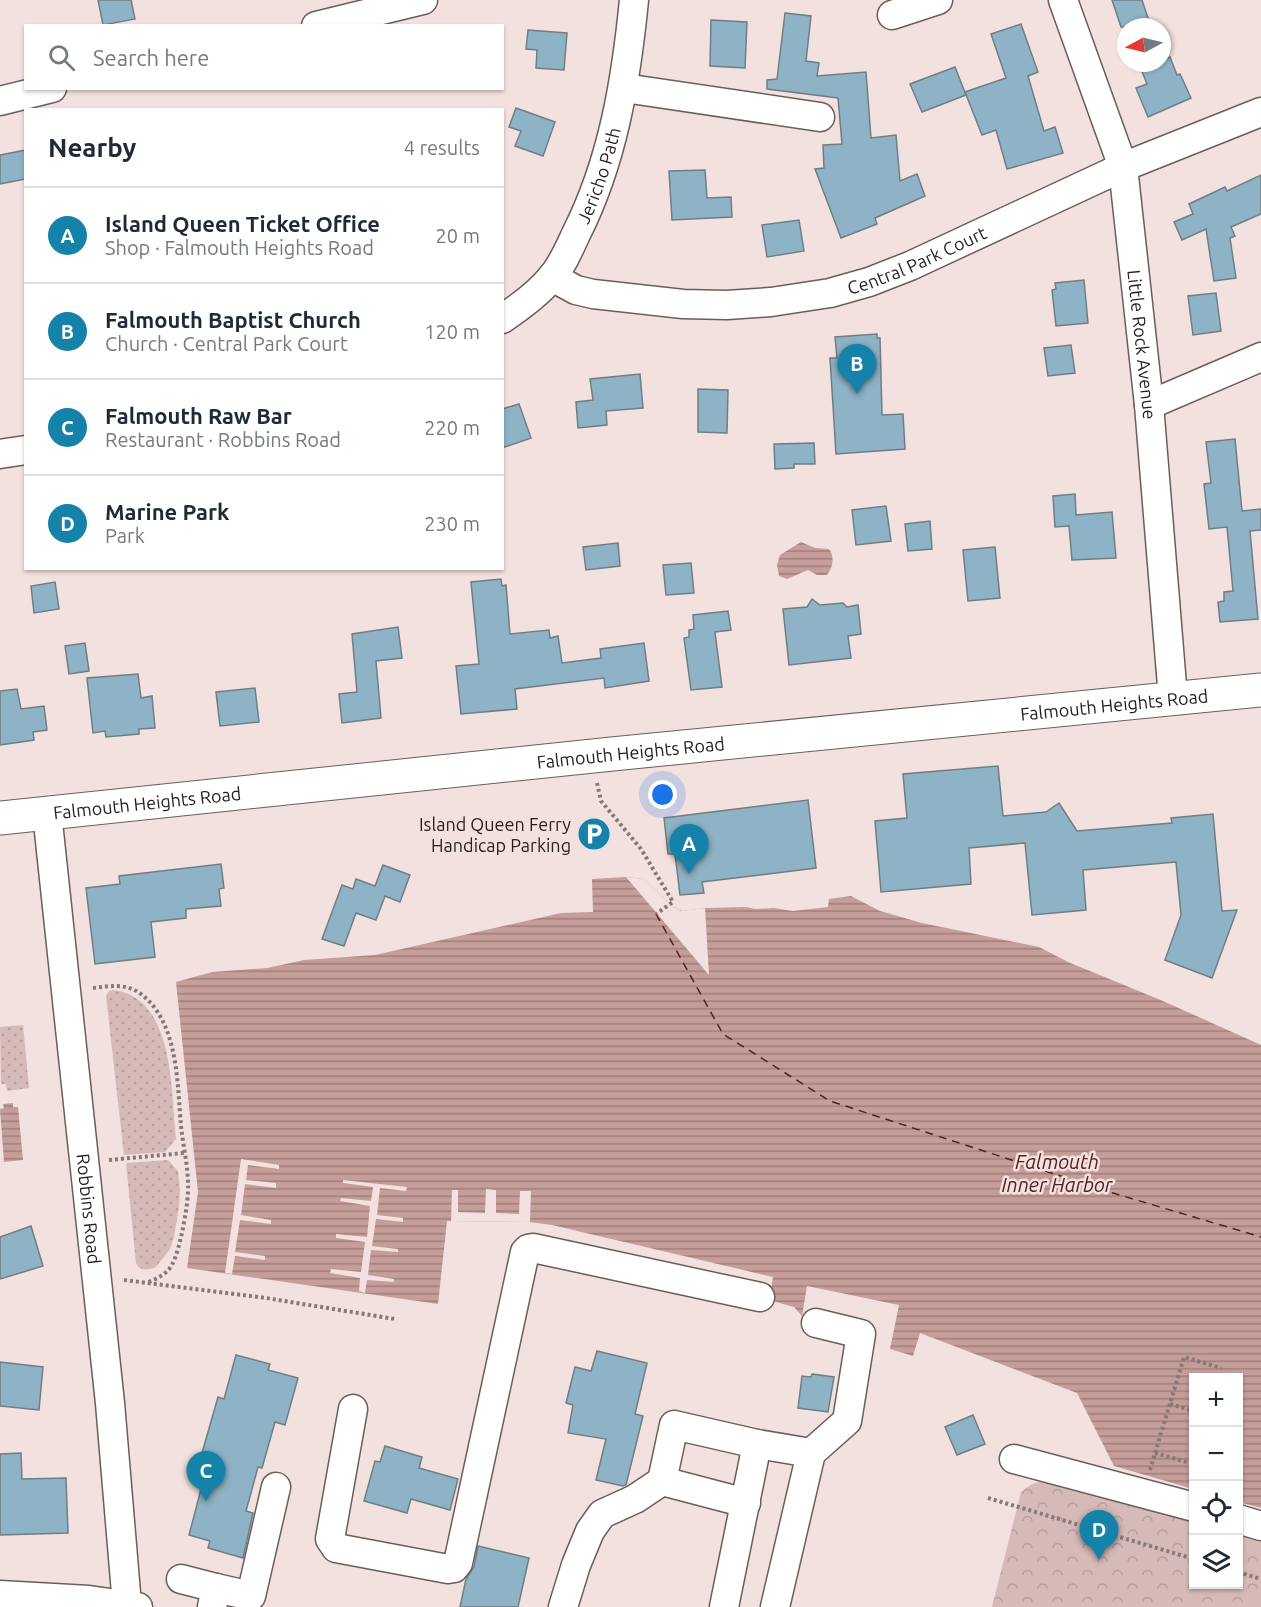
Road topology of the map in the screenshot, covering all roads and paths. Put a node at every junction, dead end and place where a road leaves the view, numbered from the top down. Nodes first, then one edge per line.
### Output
1 (423, 0) edge
2 (634, 0) edge
3 (938, 0) edge
4 (1063, 0) edge
5 (892, 15) dead end
6 (324, 24) edge
7 (624, 88) junction
8 (44, 90) edge
9 (0, 101) edge
10 (1261, 112) edge
11 (820, 117) dead end
12 (1123, 167) junction
13 (552, 277) junction
14 (504, 319) edge
15 (1261, 357) edge
16 (1149, 405) junction
17 (24, 450) edge
18 (0, 454) edge
19 (1261, 690) edge
20 (1173, 698) junction
21 (596, 774) dead end
22 (47, 813) junction
23 (0, 818) edge
24 (656, 914) dead end
25 (65, 991) junction
26 (184, 1153) junction
27 (84, 1162) junction
28 (96, 1277) junction
29 (146, 1283) junction
30 (760, 1297) dead end
31 (395, 1319) dead end
32 (816, 1323) dead end
33 (1221, 1368) dead end
34 (1170, 1404) junction
35 (353, 1409) dead end
36 (1189, 1410) edge
37 (757, 1444) junction
38 (811, 1452) junction
39 (1155, 1453) junction
40 (1014, 1459) dead end
41 (1189, 1463) edge
42 (662, 1481) junction
43 (276, 1487) dead end
44 (1142, 1493) junction
45 (988, 1498) dead end
46 (746, 1503) junction
47 (1189, 1506) edge
48 (1243, 1520) edge
49 (1261, 1526) edge
50 (1189, 1558) edge
51 (1243, 1573) edge
52 (181, 1579) dead end
53 (1261, 1579) edge
54 (0, 1595) edge
55 (214, 1597) edge
56 (125, 1605) edge
57 (563, 1607) edge
58 (724, 1607) edge
59 (775, 1607) edge

1 - 6 street
2 - 7 street, Jericho Path
3 - 5 street
4 - 12 street, Little Rock Avenue
7 - 11 street
7 - 13 street, Jericho Path
8 - 9 street
10 - 12 street, Central Park Court
12 - 13 street, Central Park Court
12 - 16 street, Little Rock Avenue
13 - 14 street, Jericho Path
15 - 16 street
16 - 20 street, Little Rock Avenue
17 - 18 street
19 - 20 main road, Falmouth Heights Road
20 - 22 main road, Falmouth Heights Road
21 - 24 path
22 - 23 main road, Falmouth Heights Road
22 - 25 street, Robbins Road
25 - 26 path
25 - 27 street, Robbins Road
26 - 27 path
26 - 29 path
27 - 28 street, Robbins Road
28 - 29 path
28 - 56 street, Robbins Road
29 - 31 path
30 - 35 street
32 - 38 street
33 - 34 path
34 - 36 path
34 - 39 path
37 - 38 street
37 - 42 street
37 - 46 street
38 - 59 street
39 - 41 path
39 - 44 path
40 - 44 street
42 - 46 street
42 - 57 street
43 - 55 street
44 - 47 street
45 - 50 path
46 - 58 street
48 - 49 street
51 - 53 path
52 - 55 street
54 - 56 street

